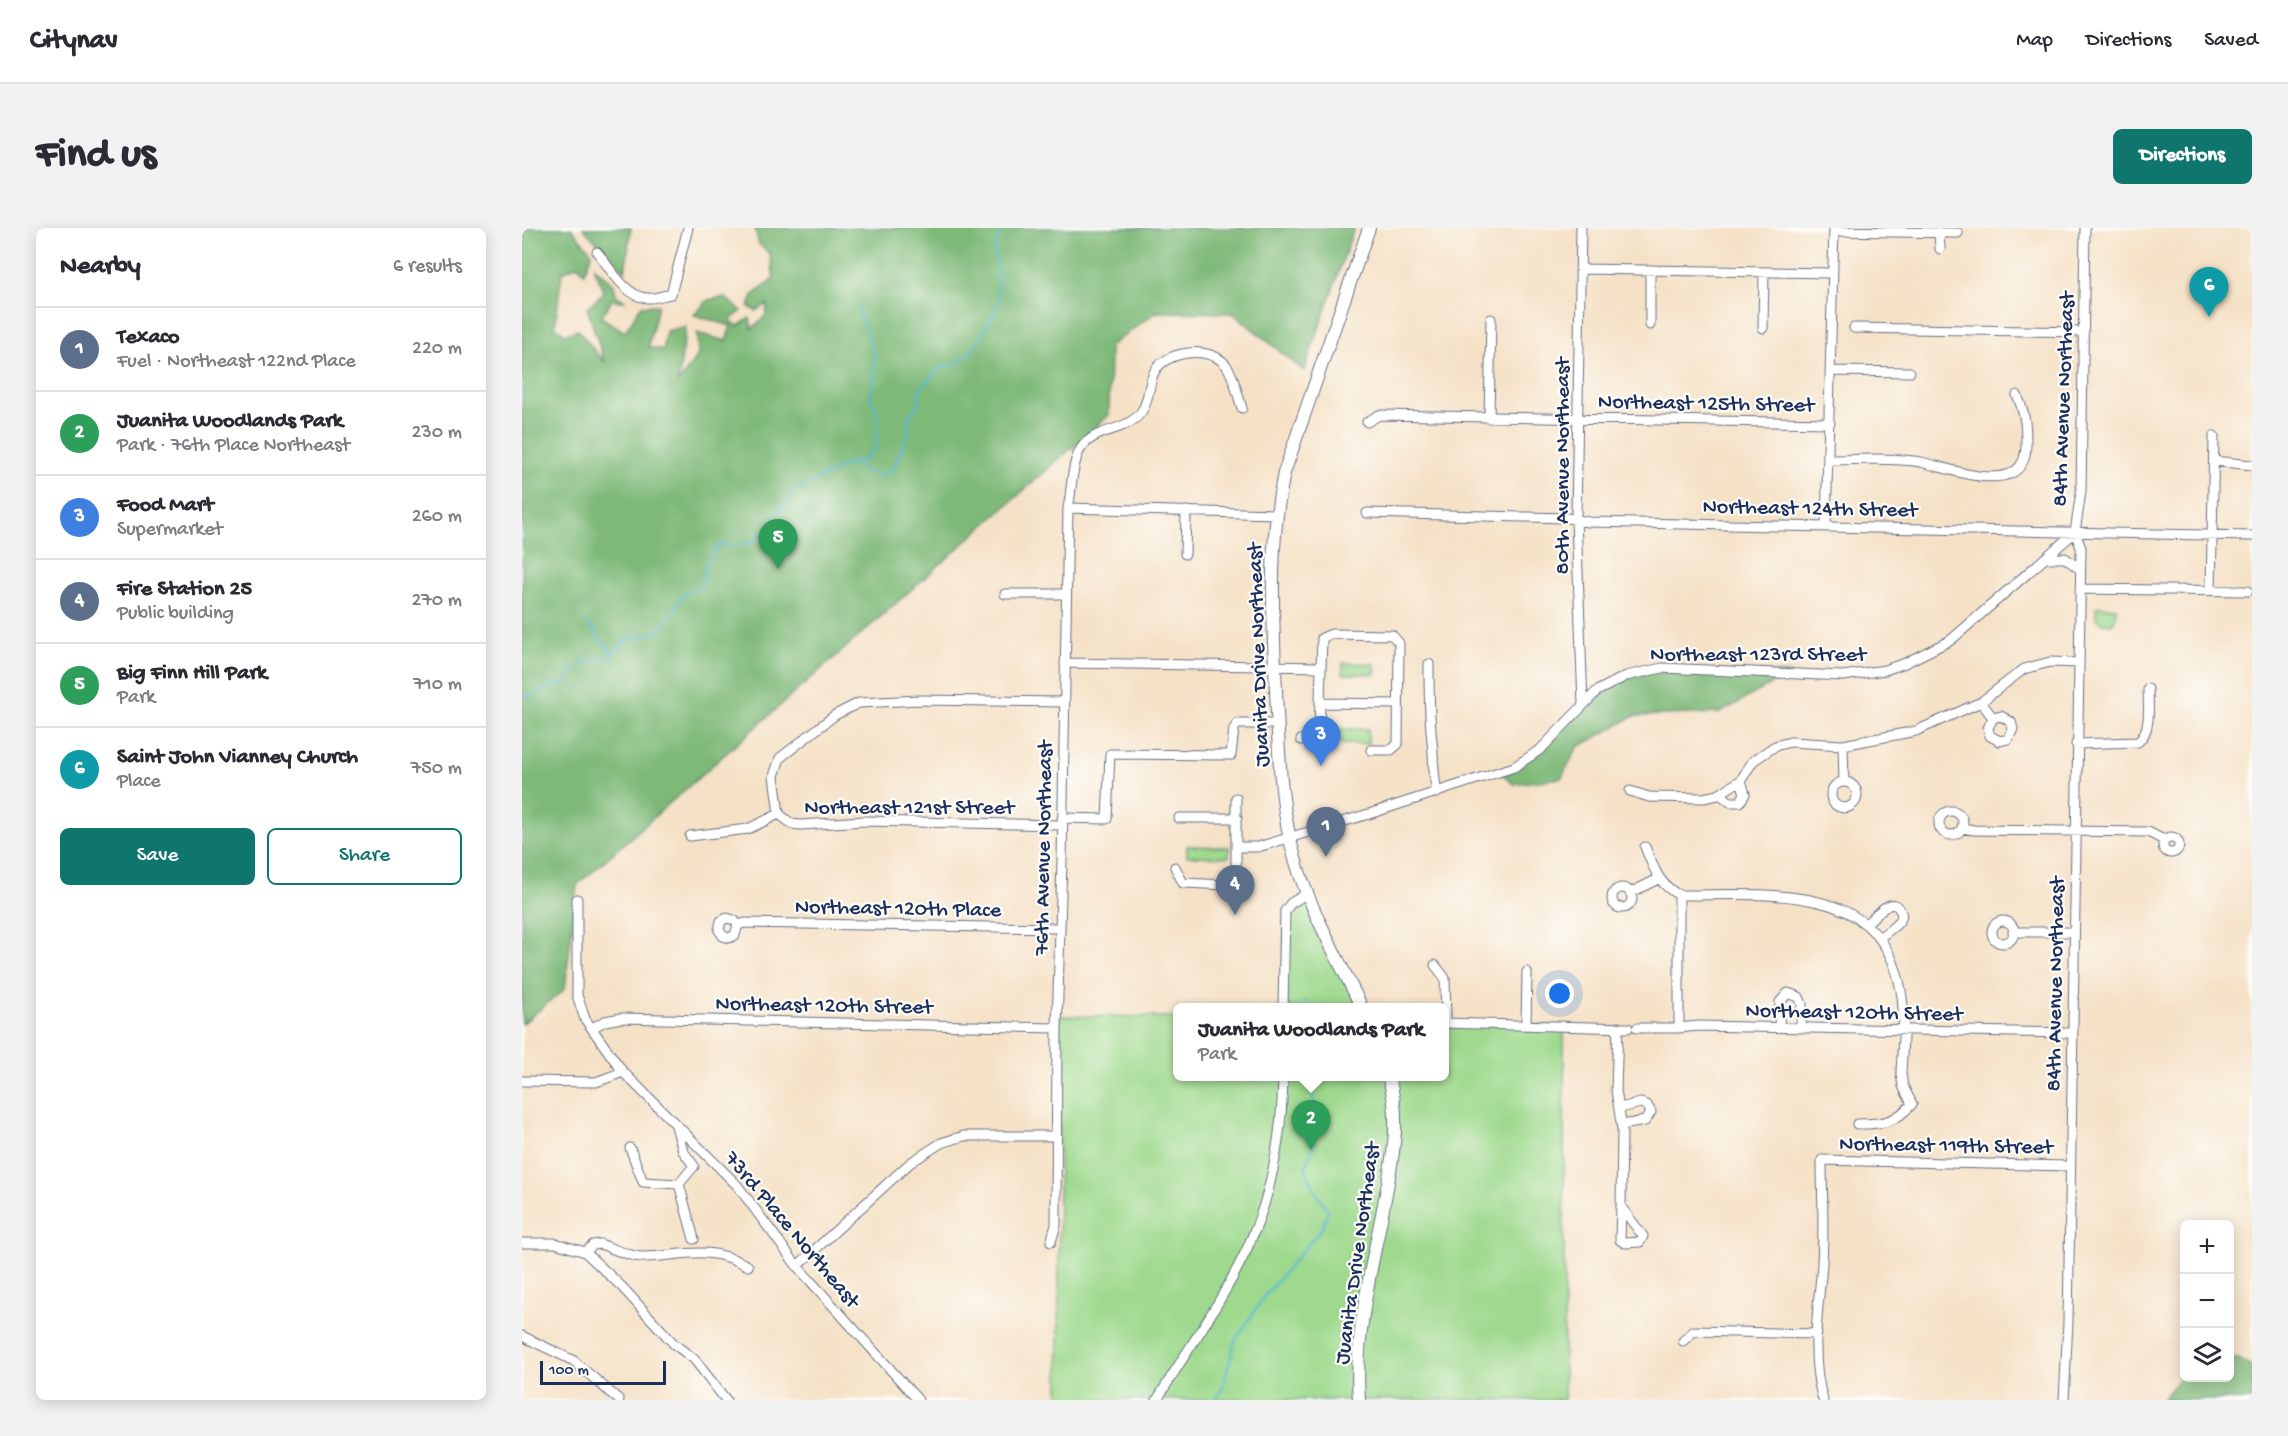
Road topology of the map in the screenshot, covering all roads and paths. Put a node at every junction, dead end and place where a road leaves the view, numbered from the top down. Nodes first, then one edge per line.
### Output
1 (688, 228) edge
2 (1369, 228) edge
3 (1581, 228) edge
4 (2085, 228) edge
5 (1834, 230) edge
6 (1939, 232) junction
7 (1958, 232) dead end
8 (1940, 249) dead end
9 (597, 252) dead end
10 (1581, 268) junction
11 (1650, 270) junction
12 (1764, 272) junction
13 (1832, 273) junction
14 (1491, 319) dead end
15 (1650, 325) dead end
16 (1763, 328) dead end
17 (1854, 328) dead end
18 (2084, 332) junction
19 (1830, 371) junction
20 (1910, 372) dead end
21 (2017, 395) dead end
22 (1242, 408) dead end
23 (1489, 418) junction
24 (1579, 419) junction
25 (1367, 422) dead end
26 (1830, 423) junction
27 (2214, 436) dead end
28 (1828, 460) junction
29 (2214, 461) junction
30 (2252, 465) edge
31 (1068, 508) junction
32 (1186, 511) junction
33 (1367, 513) dead end
34 (1275, 514) junction
35 (1576, 519) junction
36 (1826, 526) junction
37 (2076, 532) junction
38 (2212, 536) junction
39 (2252, 536) edge
40 (1185, 554) dead end
41 (2048, 558) junction
42 (2080, 569) junction
43 (2080, 589) junction
44 (2211, 590) junction
45 (2248, 591) dead end
46 (1005, 594) dead end
47 (1065, 594) junction
48 (1065, 663) junction
49 (2078, 663) junction
50 (1429, 664) dead end
51 (1275, 667) junction
52 (1321, 667) junction
53 (2148, 689) dead end
54 (1064, 702) junction
55 (1981, 702) junction
56 (1320, 703) junction
57 (1398, 704) junction
58 (1583, 704) junction
59 (1994, 718) dead end
60 (1278, 724) junction
61 (1300, 740) dead end
62 (2076, 744) junction
63 (1843, 745) junction
64 (1371, 750) dead end
65 (1741, 780) junction
66 (1844, 782) dead end
67 (1630, 791) dead end
68 (1437, 793) junction
69 (1720, 794) junction
70 (1236, 798) dead end
71 (778, 814) junction
72 (1179, 818) dead end
73 (1237, 818) junction
74 (1062, 822) junction
75 (1962, 828) dead end
76 (2076, 831) junction
77 (690, 836) dead end
78 (1289, 836) junction
79 (2164, 840) dead end
80 (1238, 847) junction
81 (1645, 847) dead end
82 (1175, 867) dead end
83 (1658, 879) junction
84 (1308, 893) junction
85 (1630, 893) dead end
86 (1679, 895) junction
87 (577, 899) dead end
88 (738, 925) dead end
89 (1059, 928) junction
90 (1872, 931) junction
91 (2013, 932) dead end
92 (2073, 932) junction
93 (1435, 965) dead end
94 (1527, 972) dead end
95 (1283, 1003) edge
96 (1360, 1003) edge
97 (1445, 1003) edge
98 (1449, 1023) edge
99 (1526, 1025) junction
100 (1618, 1027) junction
101 (1779, 1027) junction
102 (592, 1028) junction
103 (1057, 1028) junction
104 (1679, 1028) junction
105 (1802, 1028) junction
106 (1902, 1031) junction
107 (2071, 1033) junction
108 (623, 1072) junction
109 (522, 1081) edge
110 (1282, 1081) edge
111 (1389, 1081) edge
112 (1620, 1108) junction
113 (1622, 1125) junction
114 (1857, 1125) dead end
115 (676, 1126) junction
116 (1056, 1136) junction
117 (630, 1148) dead end
118 (2069, 1166) junction
119 (679, 1184) junction
120 (1620, 1207) dead end
121 (694, 1239) dead end
122 (1051, 1242) dead end
123 (522, 1243) edge
124 (585, 1252) junction
125 (748, 1266) dead end
126 (797, 1266) junction
127 (1817, 1334) junction
128 (522, 1336) edge
129 (1683, 1341) dead end
130 (619, 1400) edge
131 (726, 1400) edge
132 (918, 1400) edge
133 (1157, 1400) edge
134 (1359, 1400) edge
135 (1823, 1400) edge
136 (2064, 1400) edge

1 - 9 street
2 - 34 main road, Juanita Drive Northeast
3 - 10 street, 80th Avenue Northeast
4 - 18 street, 84th Avenue Northeast
5 - 6 street
5 - 13 street
6 - 7 street
6 - 8 street
10 - 11 street
10 - 24 street, 80th Avenue Northeast
11 - 12 street
11 - 15 street
12 - 13 street
12 - 16 street
13 - 19 street
14 - 23 street
17 - 18 street
18 - 37 street, 84th Avenue Northeast
19 - 20 street
19 - 26 street
21 - 28 street
22 - 31 street, 76th Avenue Northeast
23 - 24 street, Northeast 125th Street
23 - 25 street, Northeast 125th Street
24 - 26 street, Northeast 125th Street
24 - 35 street, 80th Avenue Northeast
26 - 28 street
27 - 29 street
28 - 36 street
29 - 30 street
29 - 38 street
31 - 32 street
31 - 47 street, 76th Avenue Northeast
32 - 34 street
32 - 40 street
33 - 35 street, Northeast 124th Street
34 - 51 main road, Juanita Drive Northeast
35 - 36 street, Northeast 124th Street
35 - 58 street, 80th Avenue Northeast
36 - 37 street, Northeast 124th Street
37 - 38 street, Northeast 124th Street
37 - 41 street, Northeast 123rd Street
37 - 42 street, 84th Avenue Northeast
38 - 39 street, Northeast 124th Street
38 - 44 street
41 - 42 street
41 - 58 street, Northeast 123rd Street
42 - 43 street, 84th Avenue Northeast
43 - 44 street
43 - 49 street, 84th Avenue Northeast
44 - 45 street
46 - 47 street
47 - 48 street, 76th Avenue Northeast
48 - 51 street
48 - 54 street, 76th Avenue Northeast
49 - 55 street
49 - 62 street, 84th Avenue Northeast
50 - 68 street
51 - 52 street
51 - 60 main road, Juanita Drive Northeast
52 - 56 street
52 - 57 street
53 - 62 street
54 - 71 street, Northeast 121st Street
54 - 74 street, 76th Avenue Northeast
55 - 59 street
55 - 63 street
56 - 57 street
56 - 61 street
57 - 64 street
58 - 68 street, Northeast 123rd Street
60 - 74 street, Northeast 121st Street
60 - 78 main road, Juanita Drive Northeast
62 - 76 street, 84th Avenue Northeast
63 - 65 street
63 - 66 street
65 - 69 street
65 - 69 street
67 - 69 street
68 - 78 street, Northeast 123rd Street
70 - 73 street
71 - 74 street, Northeast 121st Street
71 - 77 street
72 - 73 street
73 - 80 street
74 - 89 street, 76th Avenue Northeast
75 - 76 street
76 - 79 street
76 - 92 street, 84th Avenue Northeast
78 - 80 street, Northeast 123rd Street
78 - 84 main road, Juanita Drive Northeast
80 - 82 street
81 - 83 street
83 - 85 street
83 - 86 street
84 - 95 street
84 - 96 main road, Juanita Drive Northeast
86 - 90 street
86 - 104 street
87 - 102 street, 73rd Place Northeast
88 - 89 street, Northeast 120th Place
89 - 103 street, 76th Avenue Northeast
90 - 90 street
90 - 106 street
91 - 92 street
92 - 107 street, 84th Avenue Northeast
93 - 97 street
94 - 99 street
98 - 99 street, Northeast 120th Street
99 - 100 street, Northeast 120th Street
100 - 104 street, Northeast 120th Street
100 - 112 street
101 - 104 street, Northeast 120th Street
101 - 105 street, Northeast 120th Street
101 - 105 street
102 - 103 street, Northeast 120th Street
102 - 108 street, 73rd Place Northeast
103 - 116 street, 76th Avenue Northeast
105 - 106 street, Northeast 120th Street
106 - 107 street, Northeast 120th Street
106 - 114 street
107 - 118 street, 84th Avenue Northeast
108 - 109 street
108 - 115 street, 73rd Place Northeast
110 - 133 street
111 - 134 main road, Juanita Drive Northeast
112 - 113 street
112 - 113 street
113 - 120 street
115 - 119 street
115 - 126 street, 73rd Place Northeast
116 - 122 street, 76th Avenue Northeast
116 - 126 street
117 - 119 street
118 - 127 street, Northeast 119th Street
118 - 136 street, 84th Avenue Northeast
119 - 121 street
123 - 124 street
124 - 125 street
124 - 131 street
126 - 132 street, 73rd Place Northeast
127 - 129 street
127 - 135 street
128 - 130 street

